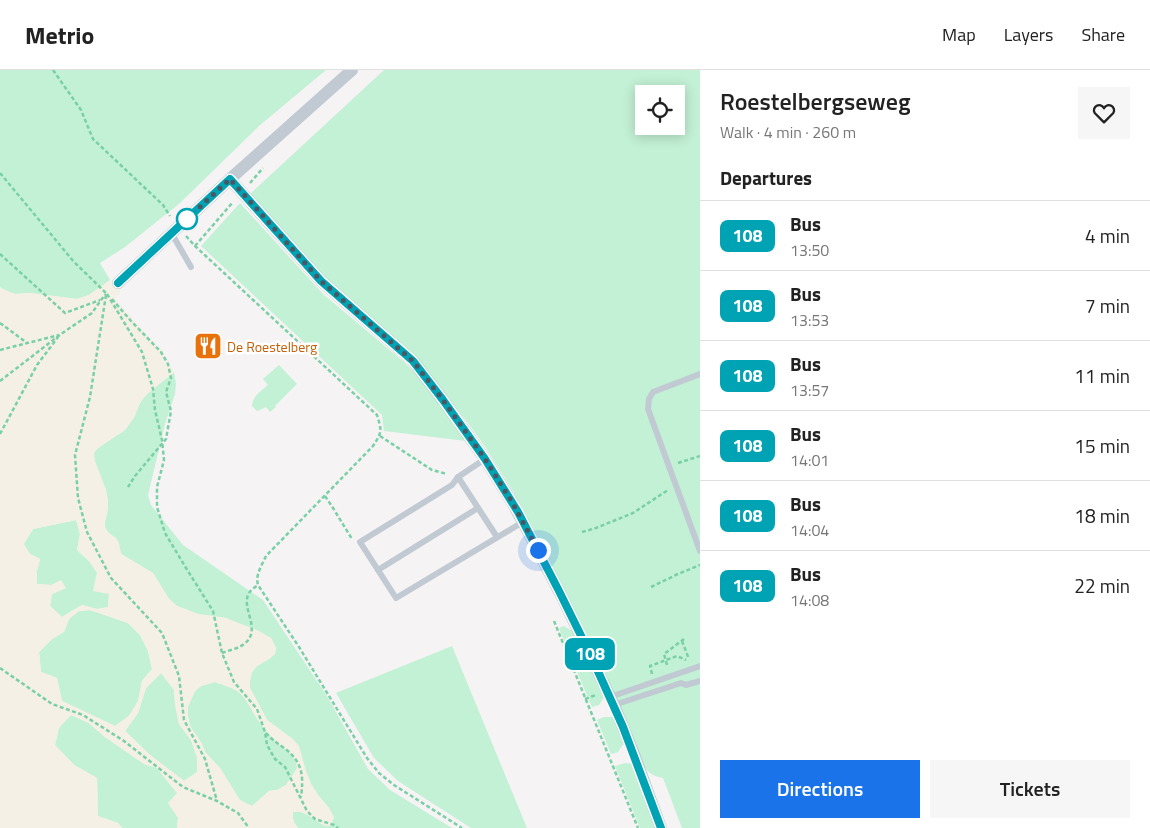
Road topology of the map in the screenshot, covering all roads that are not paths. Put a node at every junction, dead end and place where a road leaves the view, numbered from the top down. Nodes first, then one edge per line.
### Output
1 (352, 70) edge
2 (230, 179) junction
3 (175, 231) junction
4 (191, 267) dead end
5 (118, 283) road end
6 (700, 374) edge
7 (485, 459) junction
8 (458, 476) junction
9 (478, 508) junction
10 (523, 522) junction
11 (497, 538) junction
12 (700, 551) edge
13 (378, 570) junction
14 (700, 666) edge
15 (700, 681) edge
16 (612, 701) junction
17 (661, 828) edge

1 - 2 street
2 - 3 street
2 - 7 street
3 - 4 lane
3 - 5 street
6 - 12 lane
7 - 8 lane
7 - 10 street
8 - 9 lane
8 - 13 lane
9 - 11 lane
9 - 13 lane
10 - 11 lane
10 - 16 street
11 - 13 lane
14 - 16 lane
15 - 16 lane
16 - 17 street

